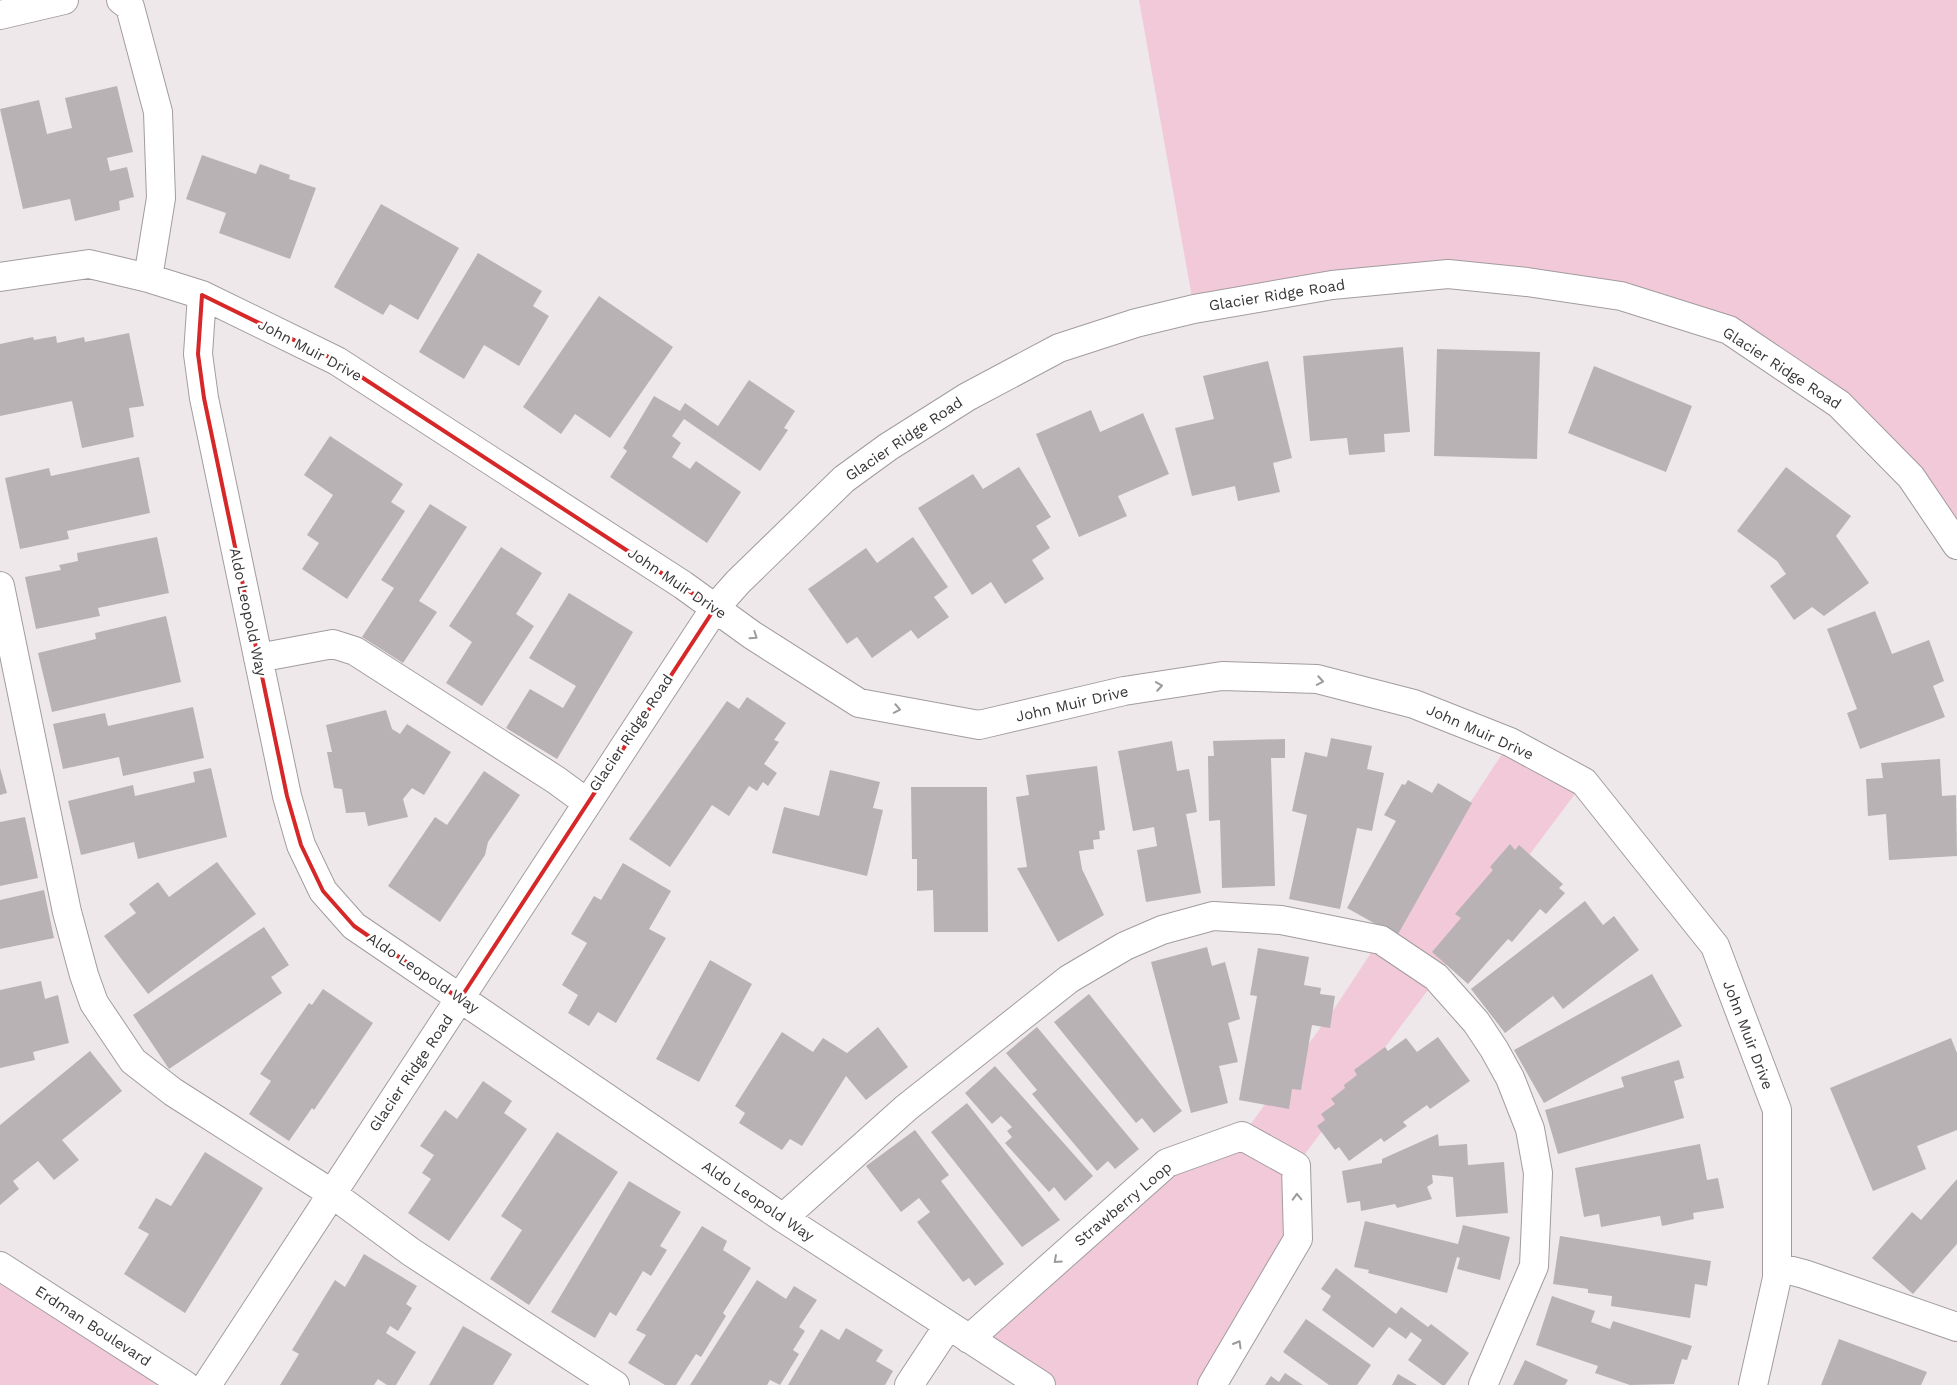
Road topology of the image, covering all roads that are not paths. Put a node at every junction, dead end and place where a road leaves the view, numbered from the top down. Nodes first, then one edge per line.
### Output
1 (64, 0) edge
2 (121, 0) edge
3 (0, 15) edge
4 (0, 277) edge
5 (148, 278) junction
6 (202, 295) junction
7 (1957, 545) edge
8 (0, 586) edge
9 (714, 608) junction
10 (258, 658) junction
11 (586, 802) junction
12 (460, 999) junction
13 (331, 1193) junction
14 (783, 1218) junction
15 (0, 1266) edge
16 (1777, 1267) junction
17 (1957, 1327) edge
18 (959, 1332) junction
19 (185, 1385) edge
20 (207, 1385) edge
21 (615, 1385) edge
22 (909, 1385) edge
23 (1041, 1385) edge
24 (1212, 1385) edge
25 (1483, 1385) edge
26 (1753, 1385) edge

1 - 3 street
2 - 5 street
4 - 5 street, John Muir Drive
5 - 6 street, John Muir Drive
6 - 9 street, John Muir Drive
6 - 10 street, Aldo Leopold Way
7 - 9 street, Glacier Ridge Road
8 - 13 street
9 - 11 street, Glacier Ridge Road
9 -> 16 street, John Muir Drive
10 - 11 street
10 - 12 street, Aldo Leopold Way
11 - 12 street, Glacier Ridge Road
12 - 13 street, Glacier Ridge Road
12 - 14 street, Aldo Leopold Way
13 - 20 street, Glacier Ridge Road
13 - 21 street
14 - 18 street, Aldo Leopold Way
14 - 25 street
15 - 19 street, Erdman Boulevard
16 - 17 street
16 - 26 street, John Muir Drive
18 - 22 street
18 - 23 street, Aldo Leopold Way
24 -> 18 street, Strawberry Loop

